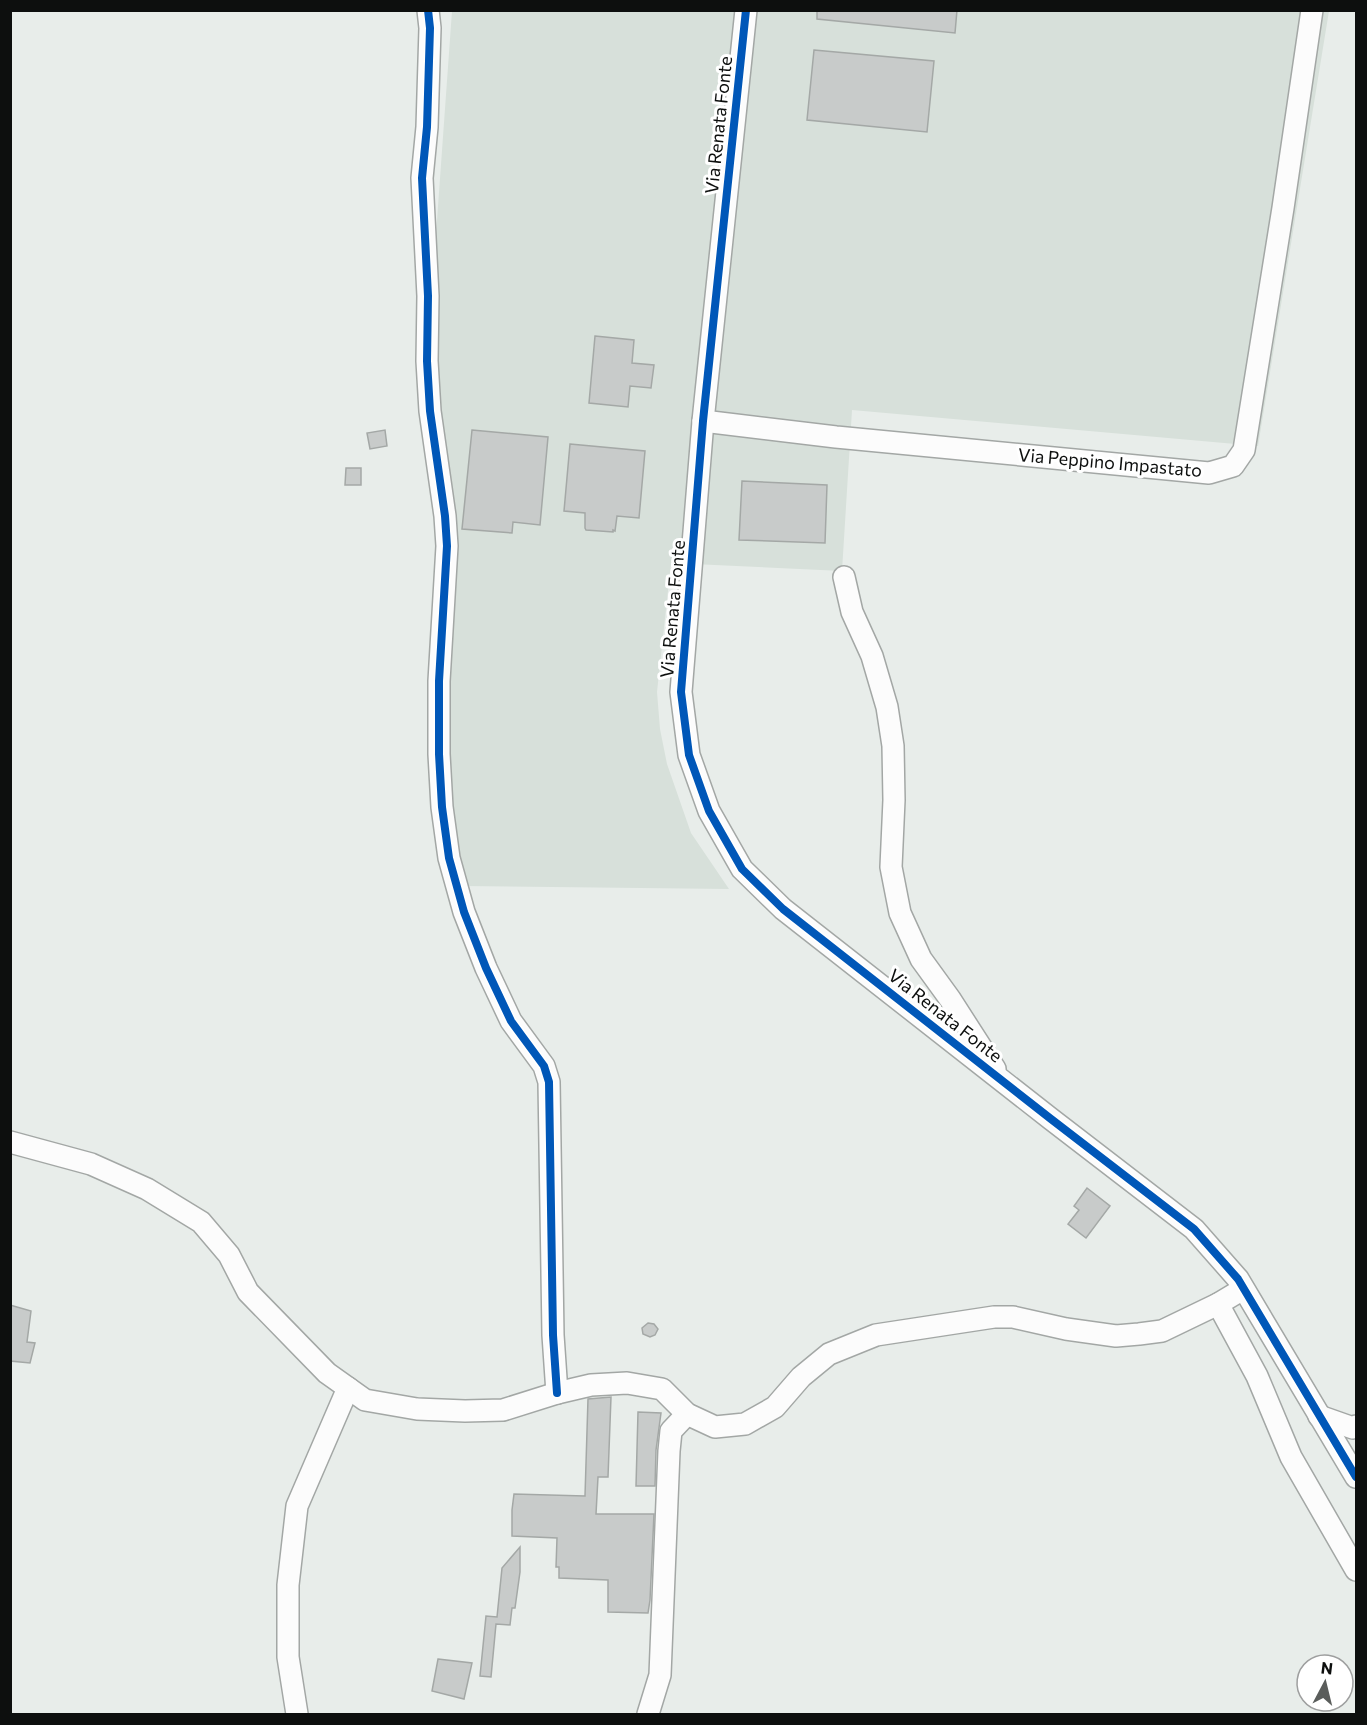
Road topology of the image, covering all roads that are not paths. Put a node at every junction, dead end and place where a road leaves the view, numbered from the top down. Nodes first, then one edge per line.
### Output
1 (428, 10) edge
2 (746, 10) edge
3 (1312, 10) edge
4 (703, 421) junction
5 (844, 577) dead end
6 (1001, 1080) junction
7 (10, 1142) edge
8 (1243, 1289) junction
9 (1218, 1304) junction
10 (348, 1388) junction
11 (557, 1393) junction
12 (687, 1414) junction
13 (1338, 1421) edge
14 (1356, 1452) edge
15 (1356, 1477) edge
16 (1356, 1570) edge
17 (297, 1714) edge
18 (648, 1714) edge

1 - 11 street
2 - 4 street, Via Renata Fonte
3 - 4 street, Via Peppino Impastato
4 - 6 street, Via Renata Fonte
5 - 6 street
6 - 8 street, Via Renata Fonte
7 - 10 street
8 - 9 street
8 - 13 street, Via Renata Fonte
9 - 12 street
9 - 16 street
10 - 11 street
10 - 17 street
11 - 12 street
12 - 18 street
13 - 14 street
13 - 15 street

